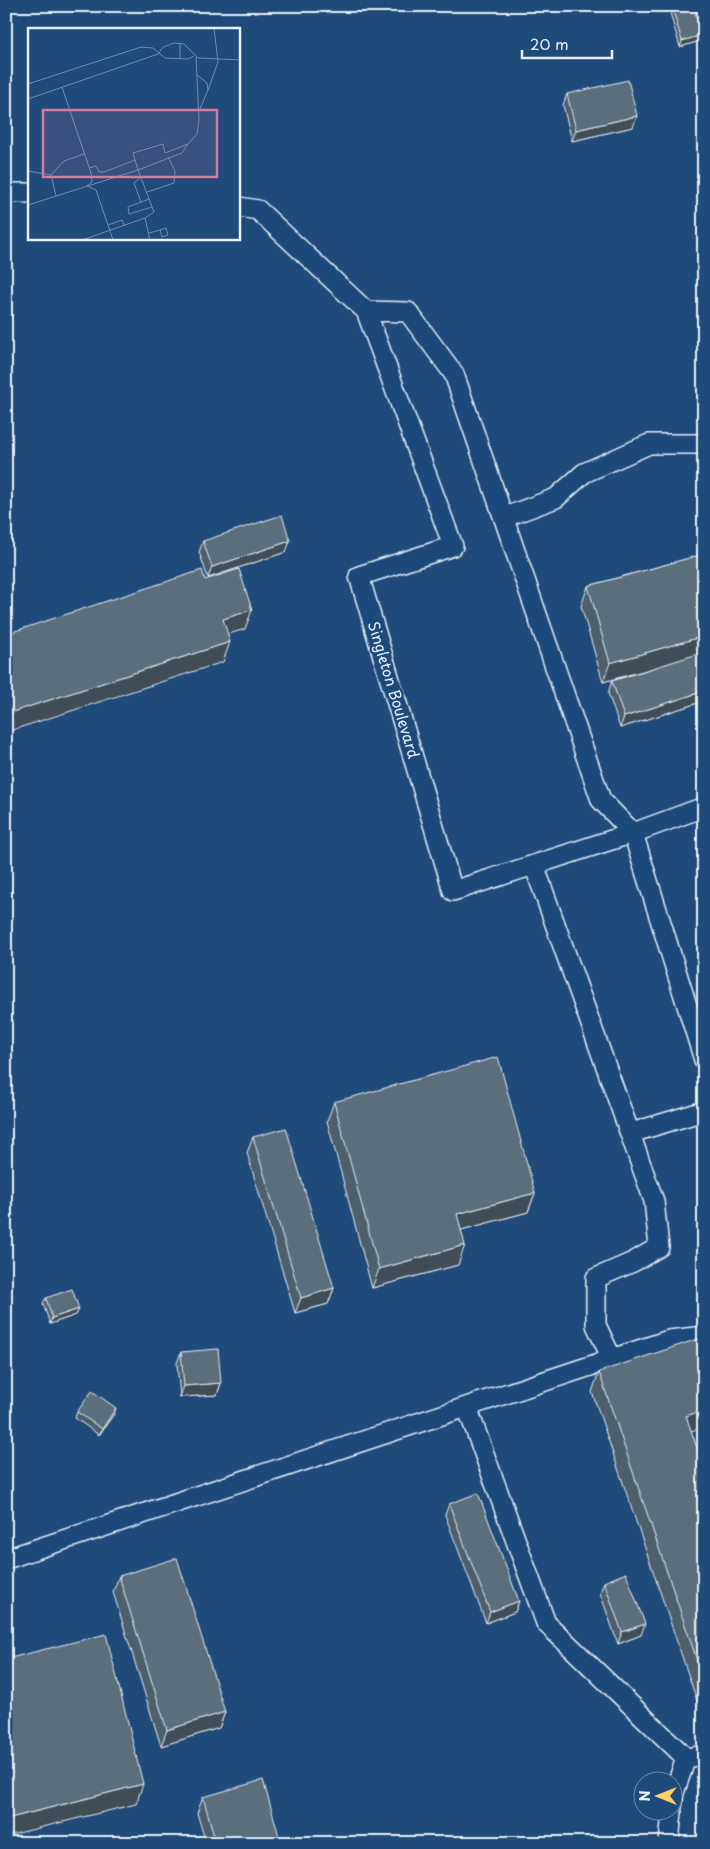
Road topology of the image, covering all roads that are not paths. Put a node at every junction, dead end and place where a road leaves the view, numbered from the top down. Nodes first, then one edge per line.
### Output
1 (240, 207) edge
2 (366, 311) junction
3 (704, 444) edge
4 (505, 517) junction
5 (704, 808) edge
6 (633, 833) junction
7 (534, 865) junction
8 (704, 1060) edge
9 (704, 1112) edge
10 (630, 1133) junction
11 (704, 1336) edge
12 (612, 1359) junction
13 (467, 1407) junction
14 (6, 1559) edge
15 (695, 1756) edge
16 (682, 1779) edge
17 (671, 1822) edge
18 (669, 1843) edge

1 - 2 lane, Singleton Boulevard
2 - 4 lane
2 - 7 lane, Singleton Boulevard
3 - 4 lane
4 - 6 lane
5 - 6 lane, Singleton Boulevard
6 - 7 lane, Singleton Boulevard
6 - 8 lane
7 - 10 lane
9 - 10 lane
10 - 12 lane
11 - 12 lane
12 - 13 lane
13 - 14 lane
13 - 15 lane
15 - 16 lane
17 - 18 lane

